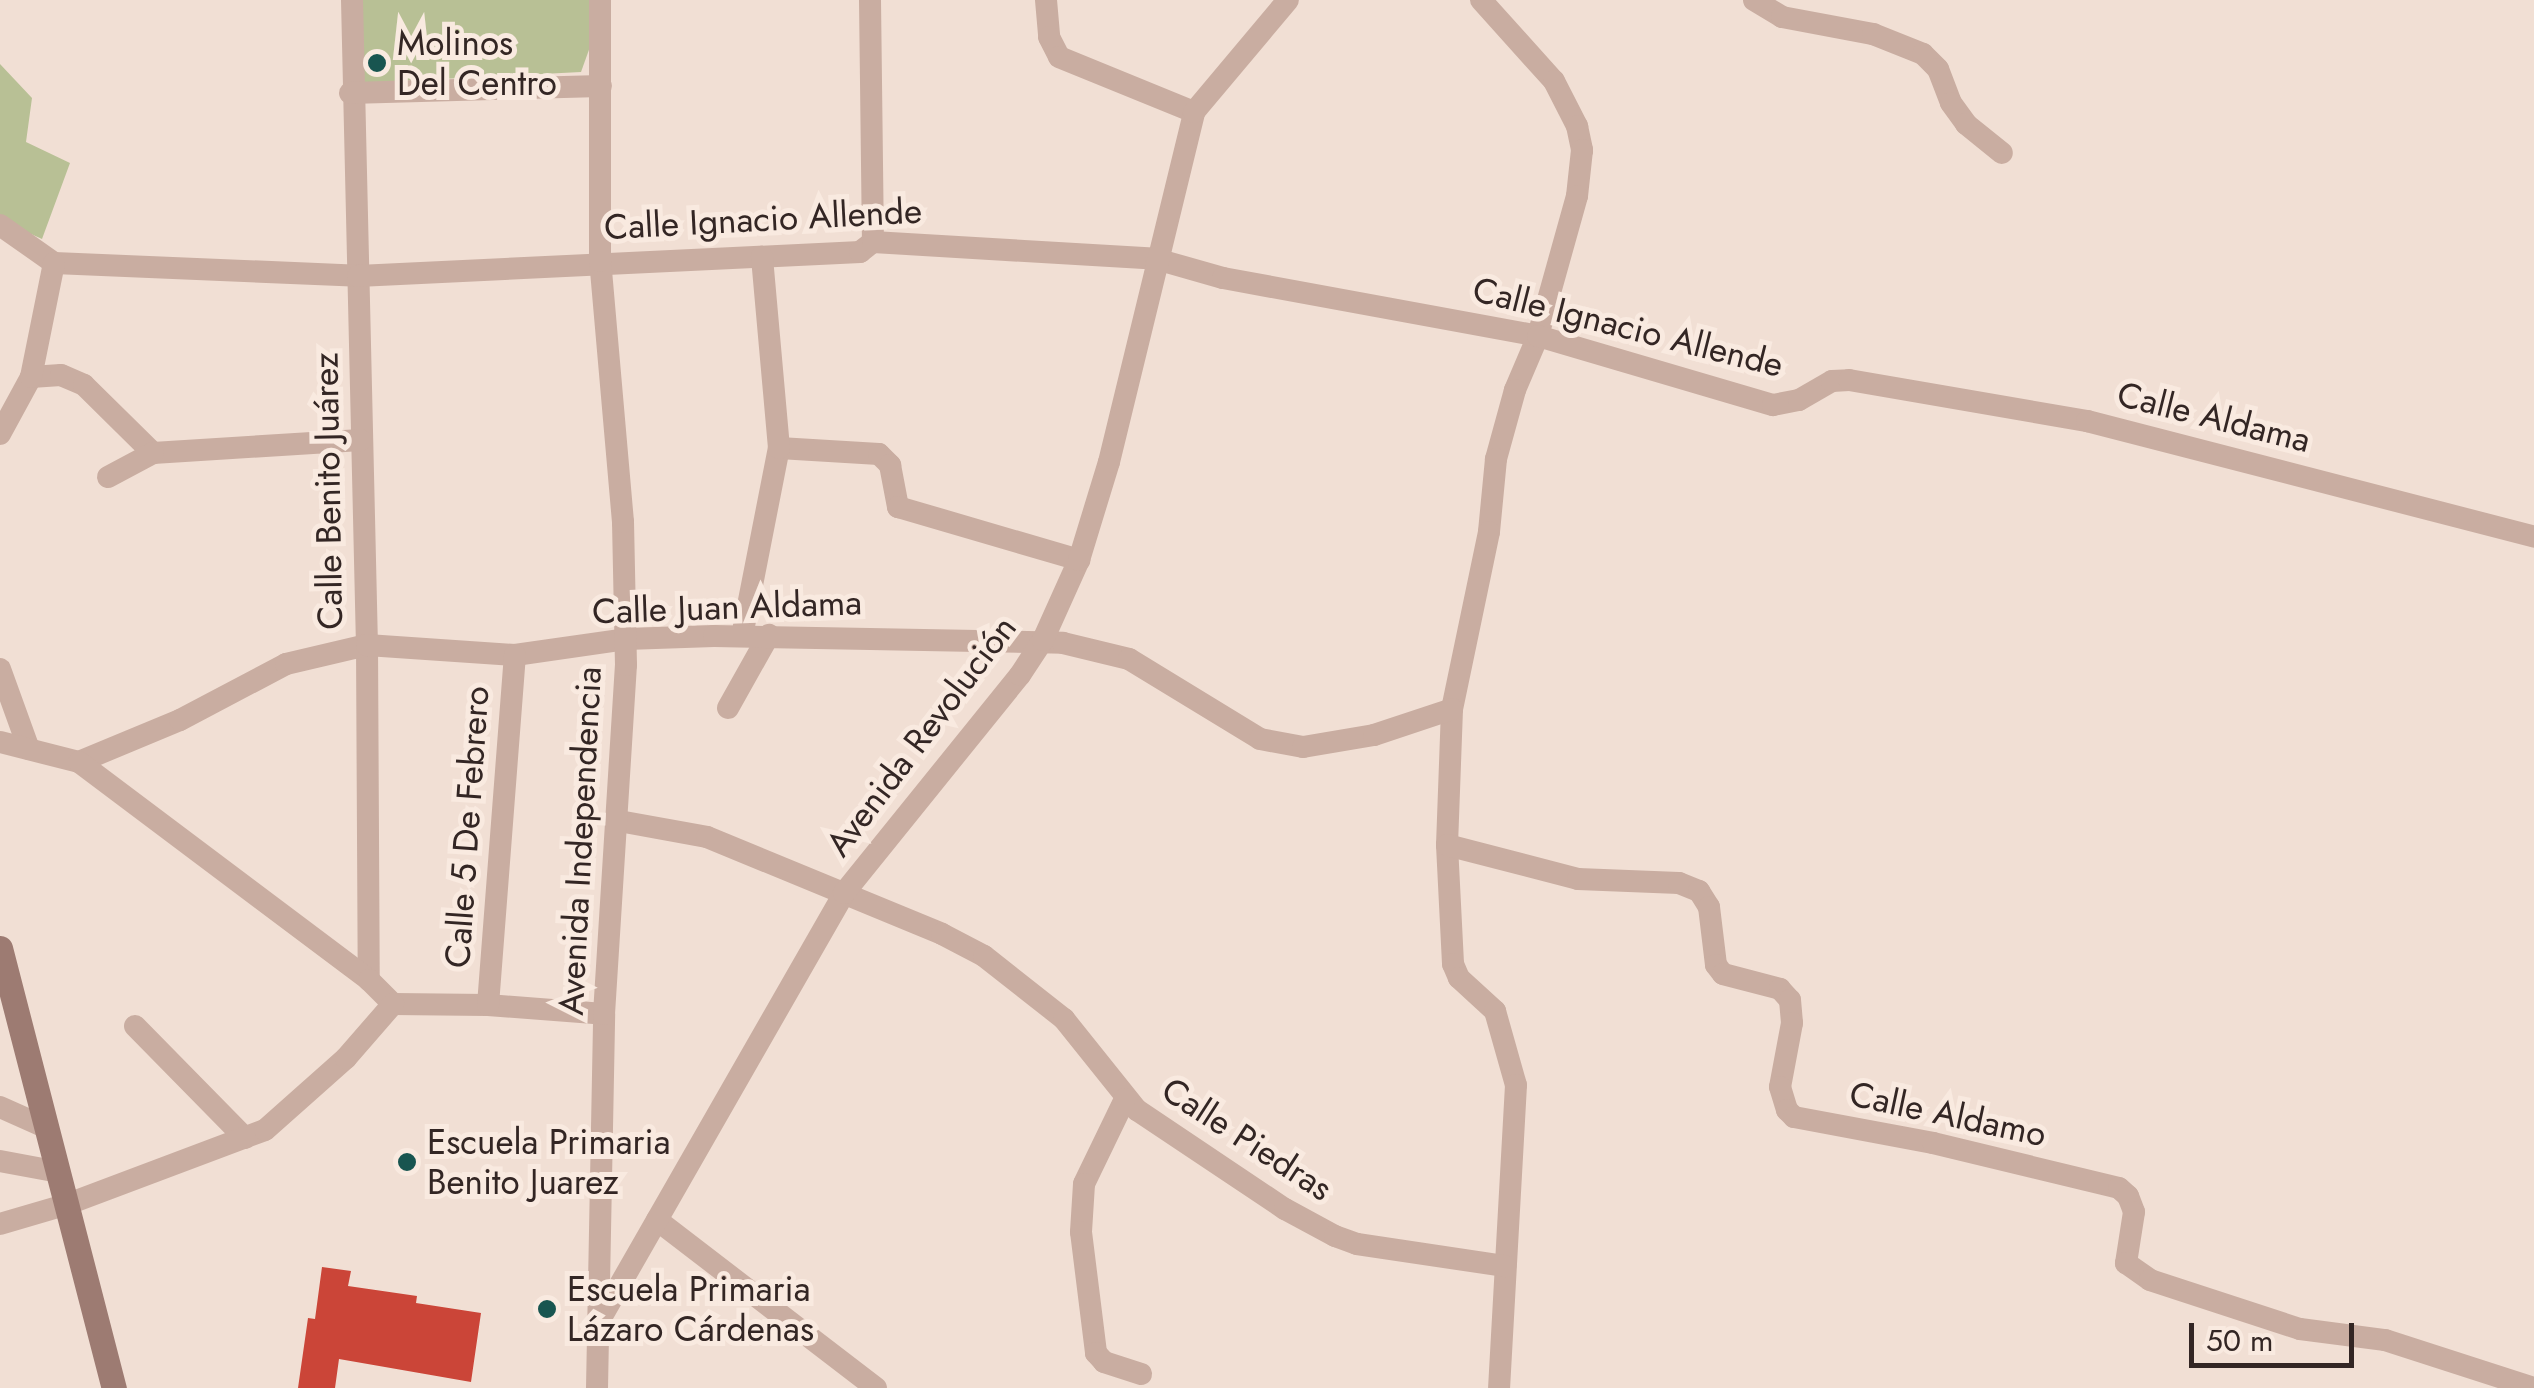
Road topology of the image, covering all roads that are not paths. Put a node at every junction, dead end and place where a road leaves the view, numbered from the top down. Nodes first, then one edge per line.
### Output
1 (352, 0) edge
2 (600, 0) edge
3 (870, 0) edge
4 (1046, 0) edge
5 (1288, 0) edge
6 (1481, 0) edge
7 (1754, 0) edge
8 (601, 86) junction
9 (350, 92) junction
10 (1194, 112) junction
11 (2002, 153) dead end
12 (0, 225) edge
13 (873, 242) junction
14 (762, 257) junction
15 (1156, 260) junction
16 (600, 261) junction
17 (54, 263) junction
18 (358, 276) junction
19 (1538, 336) junction
20 (30, 377) junction
21 (1872, 382) joint
22 (0, 434) edge
23 (361, 440) junction
24 (779, 448) junction
25 (153, 453) junction
26 (108, 477) dead end
27 (2534, 536) edge
28 (1079, 560) junction
29 (769, 635) junction
30 (742, 636) junction
31 (626, 639) junction
32 (1043, 640) junction
33 (367, 646) junction
34 (515, 655) junction
35 (0, 668) edge
36 (728, 708) dead end
37 (1452, 709) junction
38 (0, 742) edge
39 (29, 749) junction
40 (79, 762) junction
41 (619, 821) junction
42 (1447, 845) junction
43 (844, 893) junction
44 (0, 948) edge
45 (369, 980) junction
46 (393, 1004) junction
47 (488, 1005) junction
48 (604, 1014) junction
49 (136, 1026) dead end
50 (1125, 1099) junction
51 (0, 1107) edge
52 (47, 1128) junction
53 (245, 1138) junction
54 (0, 1162) edge
55 (59, 1172) junction
56 (68, 1204) junction
57 (657, 1220) junction
58 (0, 1224) edge
59 (1505, 1266) junction
60 (598, 1322) junction
61 (1141, 1374) dead end
62 (114, 1388) edge
63 (597, 1388) edge
64 (876, 1388) edge
65 (1499, 1388) edge
66 (2534, 1388) edge

1 - 9 street, Calle Benito Juárez
2 - 8 street, Avenida Independencia
3 - 13 street
4 - 10 street
5 - 10 street, Avenida Revolución
6 - 19 street
7 - 11 street
8 - 9 street
8 - 16 street, Avenida Independencia
9 - 18 street, Calle Benito Juárez
10 - 15 street, Avenida Revolución
12 - 17 street
13 - 14 street, Calle Ignacio Allende
13 - 15 street, Calle Ignacio Allende
14 - 16 street, Calle Ignacio Allende
14 - 24 street
15 - 19 street, Calle Ignacio Allende
15 - 28 street, Avenida Revolución
16 - 18 street, Calle Ignacio Allende
16 - 31 street, Avenida Independencia
17 - 18 street, Calle Ignacio Allende
17 - 20 street
18 - 23 street, Calle Benito Juárez
19 - 21 street, Calle Ignacio Allende
19 - 37 street
20 - 22 street
20 - 25 street
21 - 27 street, Calle Aldama
23 - 25 street
23 - 33 street, Calle Benito Juárez
24 - 28 street
24 - 30 street
25 - 26 street
28 - 32 street, Avenida Revolución
29 - 30 street, Calle Juan Aldama
29 - 32 street, Calle Juan Aldama
29 - 36 street
30 - 31 street, Calle Juan Aldama
31 - 34 street, Calle Juan Aldama
31 - 41 street, Avenida Independencia
32 - 37 street, Calle Juan Aldama
32 - 43 street, Avenida Revolución
33 - 34 street, Calle Juan Aldama
33 - 40 street, Calle Juan Aldama
33 - 45 street, Calle Benito Juárez
34 - 47 street, Calle 5 De Febrero
35 - 39 street
37 - 42 street
38 - 39 street
39 - 40 street
40 - 45 street
41 - 43 street, Calle Piedras
41 - 48 street, Avenida Independencia
42 - 59 street
42 - 66 street, Calle Aldamo
43 - 50 street, Calle Piedras
43 - 57 street, Avenida Revolución
44 - 52 main road
45 - 46 street
46 - 47 street
46 - 53 street
47 - 48 street
48 - 60 street, Avenida Independencia
49 - 53 street
50 - 59 street, Calle Piedras
50 - 61 street
51 - 52 street
52 - 55 main road
53 - 56 street
54 - 55 street
55 - 56 main road
56 - 58 street
56 - 62 main road
57 - 60 street, Avenida Revolución
57 - 64 street
59 - 65 street
60 - 63 street, Avenida Independencia

